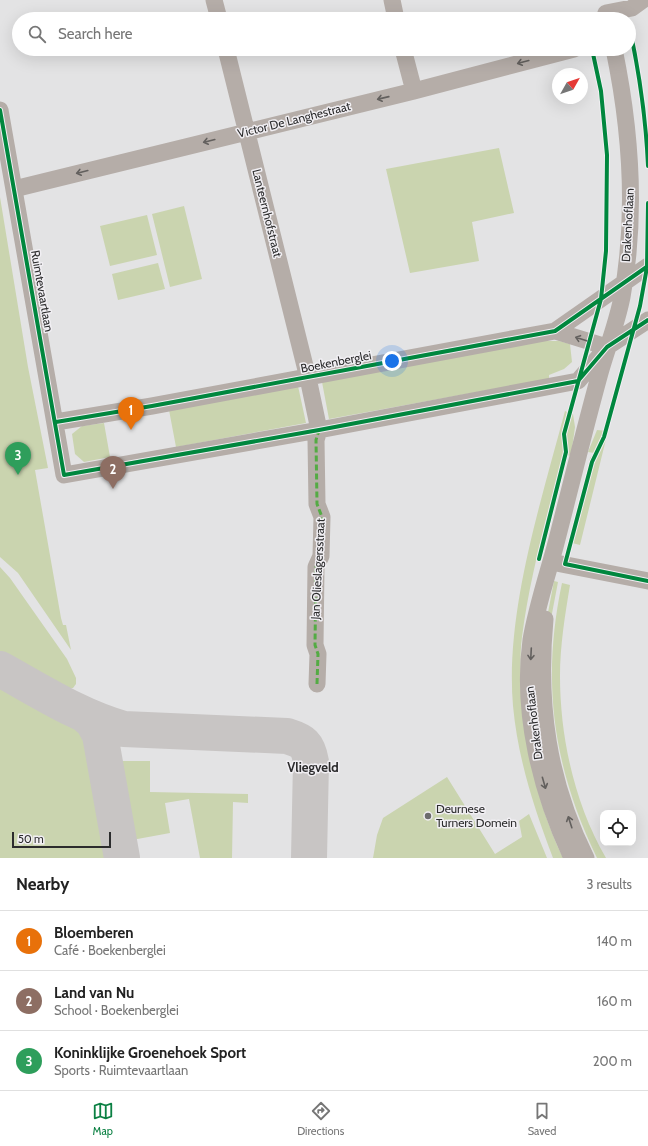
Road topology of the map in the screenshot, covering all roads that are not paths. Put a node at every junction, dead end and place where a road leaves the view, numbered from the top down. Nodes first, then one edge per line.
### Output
1 (214, 0) edge
2 (392, 0) edge
3 (643, 0) edge
4 (606, 11) edge
5 (217, 12) edge
6 (395, 12) edge
7 (228, 56) edge
8 (406, 56) edge
9 (547, 56) edge
10 (615, 56) edge
11 (414, 91) junction
12 (0, 110) edge
13 (246, 131) junction
14 (14, 189) junction
15 (648, 266) edge
16 (624, 283) junction
17 (648, 320) edge
18 (555, 331) junction
19 (607, 347) junction
20 (308, 378) junction
21 (56, 422) junction
22 (319, 430) junction
23 (551, 562) junction
24 (648, 581) edge
25 (317, 684) dead end
26 (572, 858) edge
27 (586, 858) edge

1 - 5 street
2 - 6 street
3 - 4 street
7 - 13 street, Lanteernhofstraat
8 - 11 street
9 -> 11 street, Victor De Langhestraat
10 - 16 street, Drakenhoflaan
11 -> 13 street, Victor De Langhestraat
12 - 14 street, Ruimtevaartlaan
13 -> 14 street, Victor De Langhestraat
13 - 20 street, Lanteernhofstraat
14 - 21 street, Ruimtevaartlaan
15 - 16 street, Boekenberglei
16 - 18 street, Boekenberglei
16 - 19 street, Drakenhoflaan
17 - 19 street
19 -> 18 street, Boekenberglei
18 - 20 street, Boekenberglei
19 - 22 street
19 - 23 street, Drakenhoflaan
20 - 21 street, Boekenberglei
20 - 22 street, Lanteernhofstraat
21 - 22 street, Ruimtevaartlaan
22 - 25 street, Jan Olieslagersstraat
23 - 24 street
23 -> 26 street, Drakenhoflaan
27 -> 23 street, Drakenhoflaan

